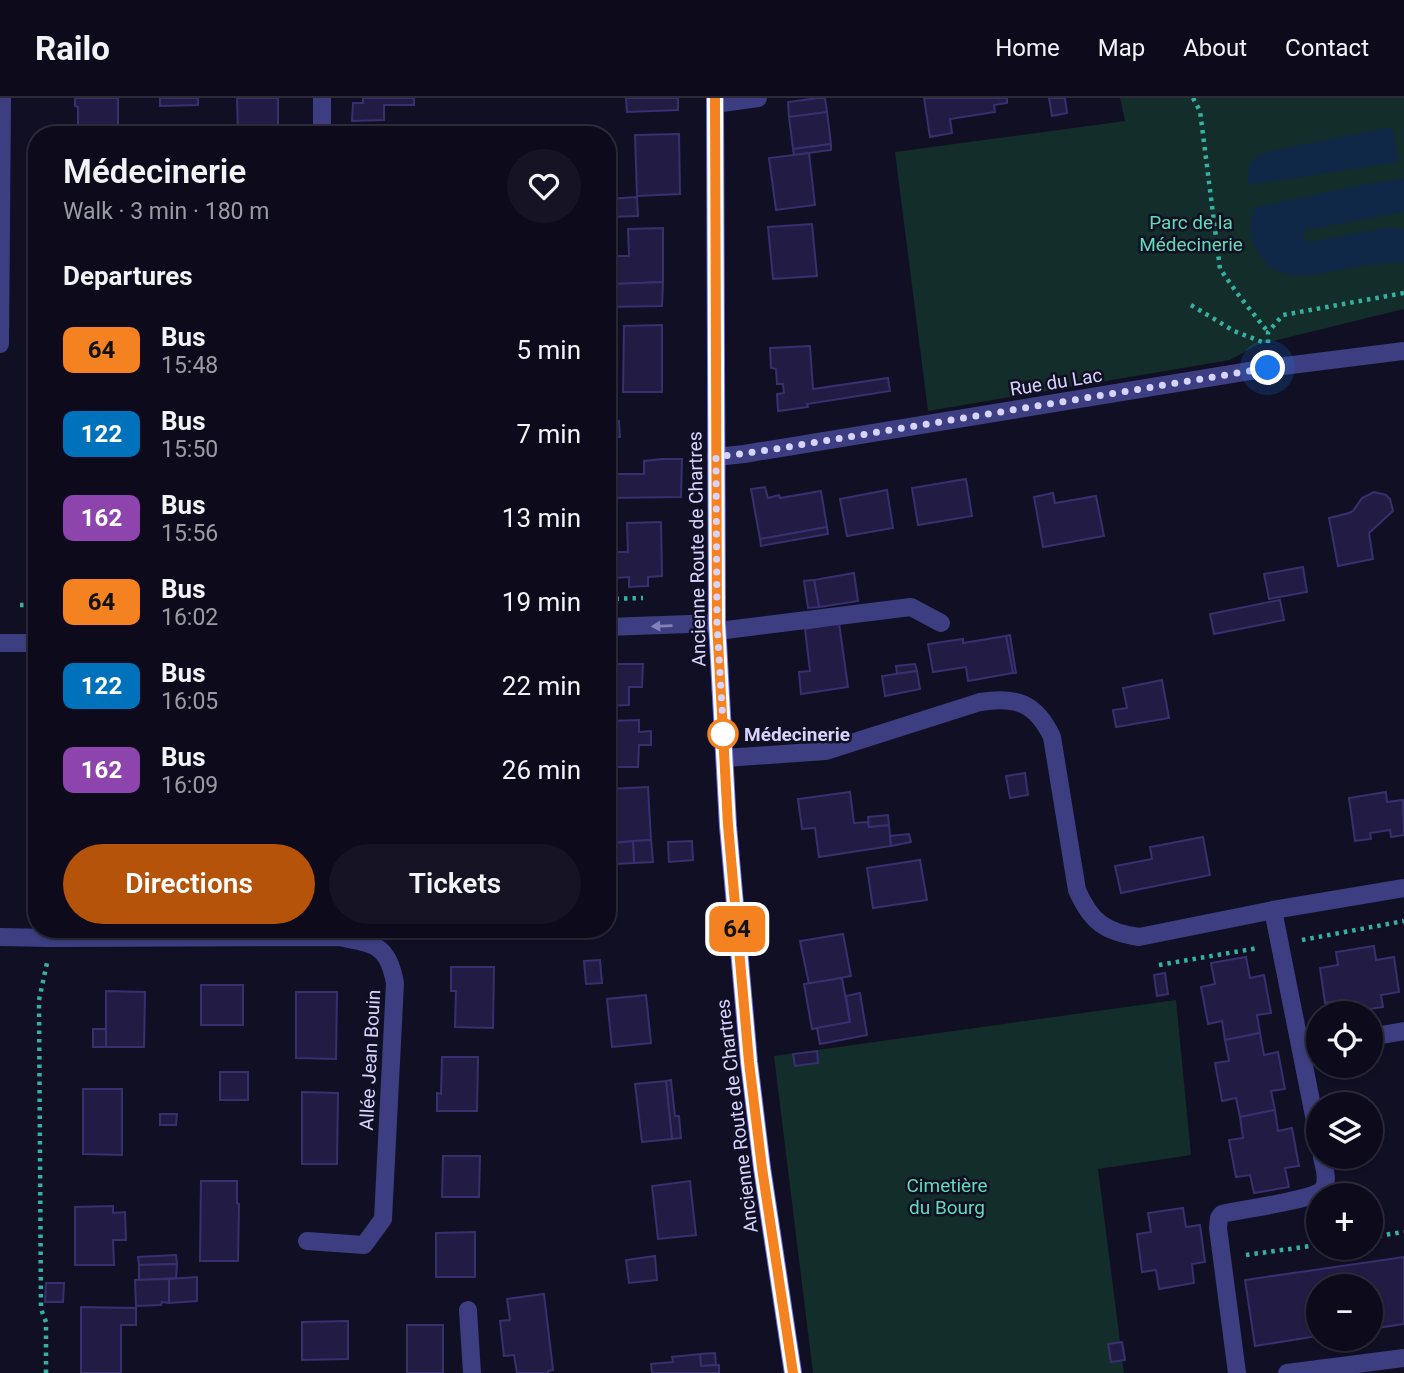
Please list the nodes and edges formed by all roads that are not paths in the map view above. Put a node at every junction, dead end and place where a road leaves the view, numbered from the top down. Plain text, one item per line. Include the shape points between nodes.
1 (2, 98) edge
2 (322, 98) edge
3 (758, 98) edge
4 (715, 101) edge
5 (322, 126) edge
6 (0, 344) edge
7 (1404, 351) edge
8 (716, 457) junction
9 (941, 623) dead end
10 (616, 627) edge
11 (718, 627) junction
12 (0, 643) edge
13 (28, 643) edge
14 (724, 758) junction
15 (1404, 888) edge
16 (1273, 910) junction
17 (0, 937) edge
18 (28, 938) edge
19 (344, 938) edge
20 (1404, 1031) edge
21 (1383, 1035) edge
22 (1306, 1036) edge
23 (1324, 1169) edge
24 (307, 1241) dead end
25 (468, 1310) dead end
26 (1404, 1358) edge
27 (472, 1373) edge
28 (793, 1373) edge
29 (1237, 1373) edge
30 (1287, 1373) edge

1 - 6 street
2 - 5 street
3 - 4 street
4 - 8 main road, Ancienne Route de Chartres
7 - 8 street, Rue du Lac via 1268,368
8 - 11 main road, Ancienne Route de Chartres
9 - 11 street via 911,607
11 -> 10 street
11 - 14 main road, Ancienne Route de Chartres
12 - 13 street
14 - 16 street via 826,751 980,702 1000,698 1018,702 1035,711 1052,737 1077,890 1105,928 1139,937
14 - 28 main road, Ancienne Route de Chartres via 749,1062
15 - 16 street
16 - 22 street
17 - 18 street, Allée Jean Bouin
19 - 24 street, Allée Jean Bouin via 369,943 386,954 396,983 383,1219 364,1245
20 - 21 street
23 - 29 street via 1327,1181 1321,1191 1219,1218
25 - 27 street
26 - 30 street

